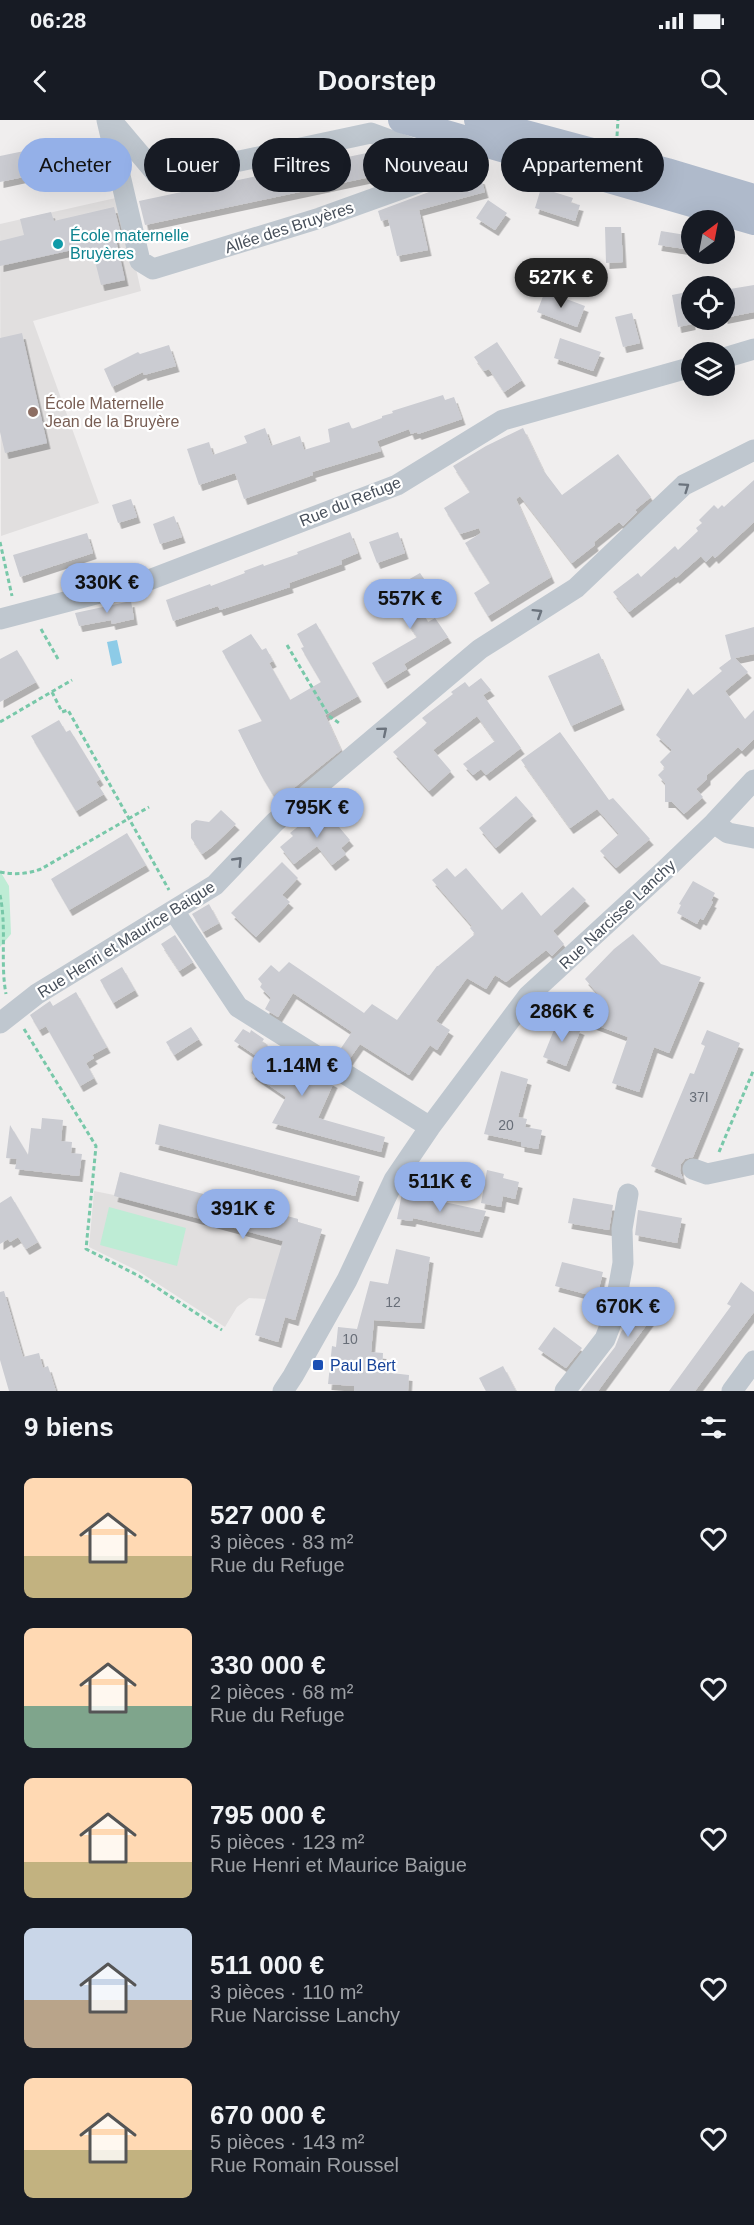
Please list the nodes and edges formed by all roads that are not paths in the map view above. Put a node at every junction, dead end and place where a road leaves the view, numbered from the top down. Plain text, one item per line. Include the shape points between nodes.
1 (109, 120) edge
2 (402, 120) edge
3 (477, 120) edge
4 (754, 197) edge
5 (754, 222) edge
6 (754, 349) edge
7 (735, 355) edge
8 (681, 370) edge
9 (754, 450) edge
10 (7, 611) edge
11 (754, 780) edge
12 (714, 823) junction
13 (754, 837) edge
14 (174, 905) junction
15 (9, 1021) edge
16 (430, 1127) junction
17 (754, 1164) edge
18 (701, 1171) road end
19 (628, 1194) dead end
20 (754, 1361) edge
21 (283, 1391) edge
22 (565, 1391) edge
23 (732, 1391) edge

1 - 1 street, Allée des Bruyères via 160,178 371,133 409,147 429,169 423,181 153,269 140,261
2 - 5 main road
3 - 4 main road
6 - 7 street
8 - 10 street, Rue du Refuge via 502,420 397,485 149,580
14 -> 9 street, Rue Henri et Maurice Baigue via 215,885 275,822 480,649 576,588 684,485
11 - 12 street, Rue Narcisse Lanchy
12 - 13 street via 728,833
12 - 16 street, Rue Narcisse Lanchy via 528,996
14 - 15 street, Rue Henri et Maurice Baigue via 37,994
14 - 16 street via 238,1007
16 - 21 street, Rue Narcisse Lanchy via 394,1180 347,1280
17 - 18 street
19 - 22 street via 622,1229 623,1263 613,1318 605,1339
20 - 23 street

